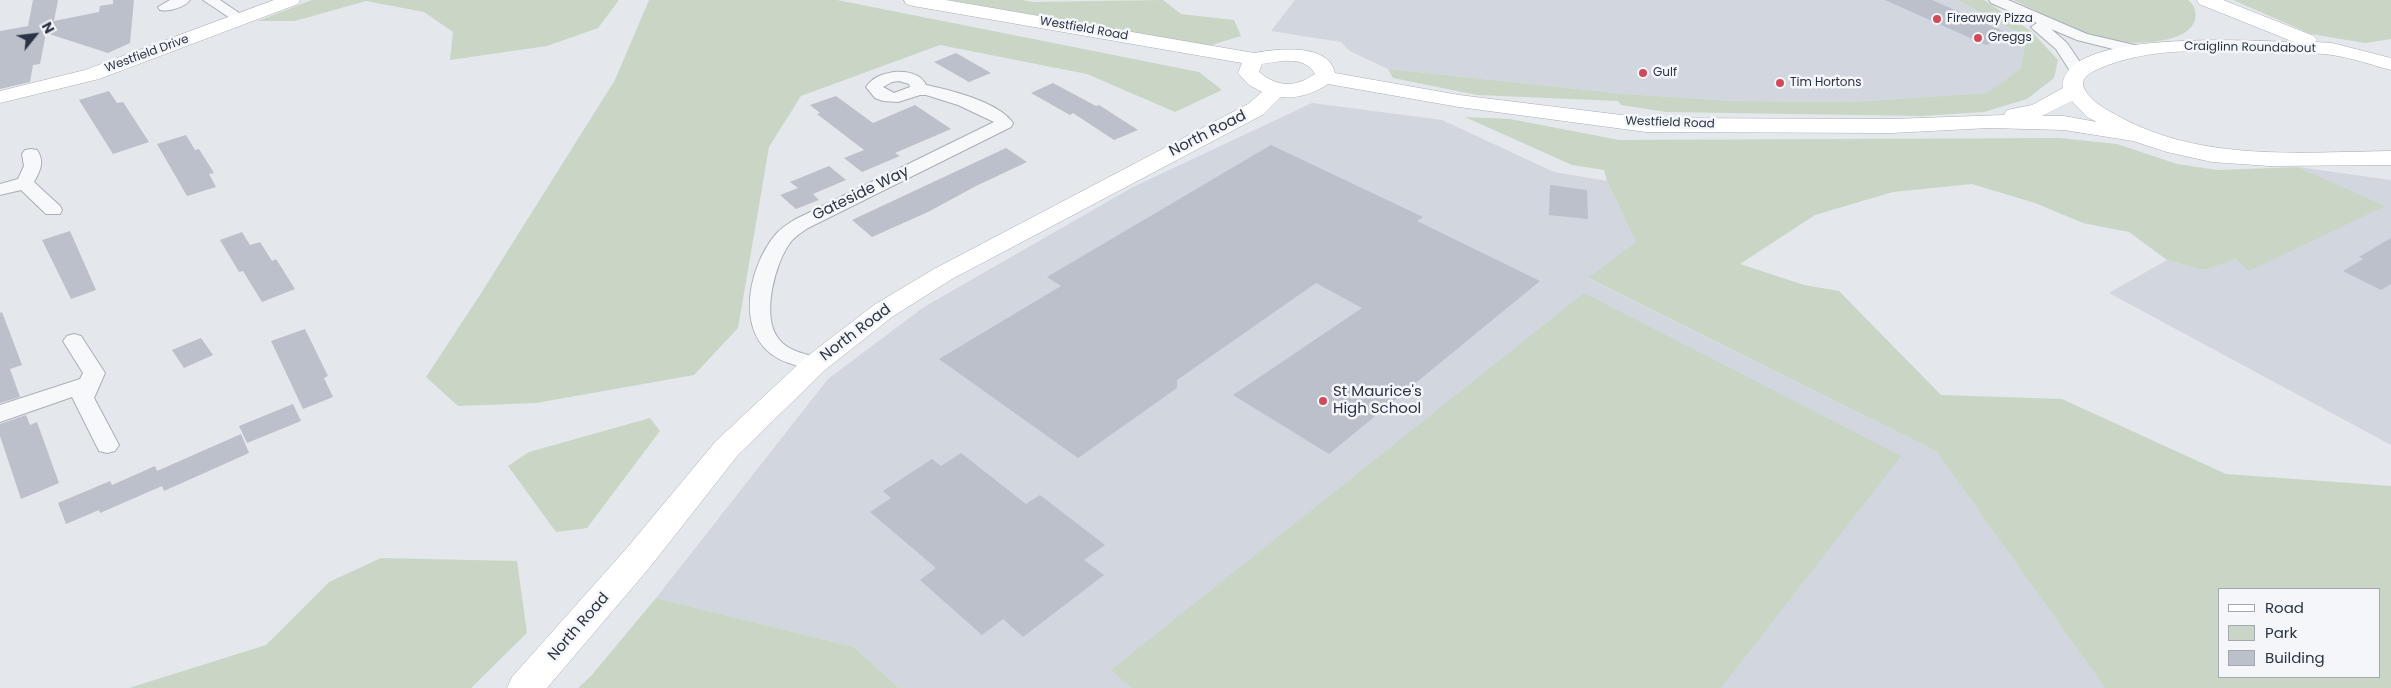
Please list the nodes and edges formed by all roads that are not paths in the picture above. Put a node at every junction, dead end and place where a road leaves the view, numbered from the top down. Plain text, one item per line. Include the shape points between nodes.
1 (183, 0) edge
2 (210, 0) edge
3 (291, 0) edge
4 (913, 0) edge
5 (1996, 0) edge
6 (2202, 0) edge
7 (2206, 0) edge
8 (165, 7) dead end
9 (2012, 8) junction
10 (241, 19) junction
11 (2198, 45) junction
12 (2124, 50) junction
13 (2337, 50) junction
14 (2391, 52) edge
15 (1254, 59) junction
16 (2391, 64) edge
17 (1324, 77) junction
18 (2076, 81) junction
19 (919, 90) dead end
20 (1274, 90) junction
21 (0, 97) edge
22 (1989, 121) junction
23 (2136, 134) junction
24 (30, 154) dead end
25 (2391, 158) edge
26 (2345, 160) junction
27 (2391, 171) edge
28 (25, 183) junction
29 (0, 190) edge
30 (53, 210) dead end
31 (74, 340) dead end
32 (816, 364) junction
33 (89, 384) junction
34 (0, 414) edge
35 (107, 445) dead end
36 (525, 688) edge

1 - 8 street
2 - 10 street
3 - 10 main road, Westfield Drive
4 - 15 main road, Westfield Road
5 - 9 street
6 - 11 main road via 2212,24
7 - 13 main road
9 - 12 street via 2082,37
9 - 18 street via 2062,46
10 - 21 main road, Westfield Drive via 92,74
11 - 12 main road, Craiglinn Roundabout
11 - 13 main road, Craiglinn Roundabout
12 - 18 main road, Craiglinn Roundabout via 2106,58
13 - 14 main road
13 - 16 main road, Craiglinn Roundabout
15 - 17 main road via 1278,54 1304,56 1318,62 1325,70
15 - 20 main road via 1248,73 1260,85
17 - 20 main road via 1315,86 1291,91
17 - 22 main road, Westfield Road via 1460,101 1646,125 1892,126
18 - 22 main road, Westfield Road via 2039,110
18 - 23 main road via 2095,112
19 - 32 street, Gateside Way via 959,99 991,112 1004,123 801,224 784,237 774,254 759,305 764,334 779,351
20 - 32 main road, North Road via 1256,109 943,274 883,311
22 - 23 main road, Westfield Road via 2064,123
23 - 26 main road via 2175,148 2212,155
24 - 28 street via 33,166
25 - 26 main road
26 - 27 main road
28 - 29 street
28 - 30 street
31 - 33 street via 94,373
32 - 36 main road, North Road via 727,448 638,558
33 - 34 street
33 - 35 street via 83,398

